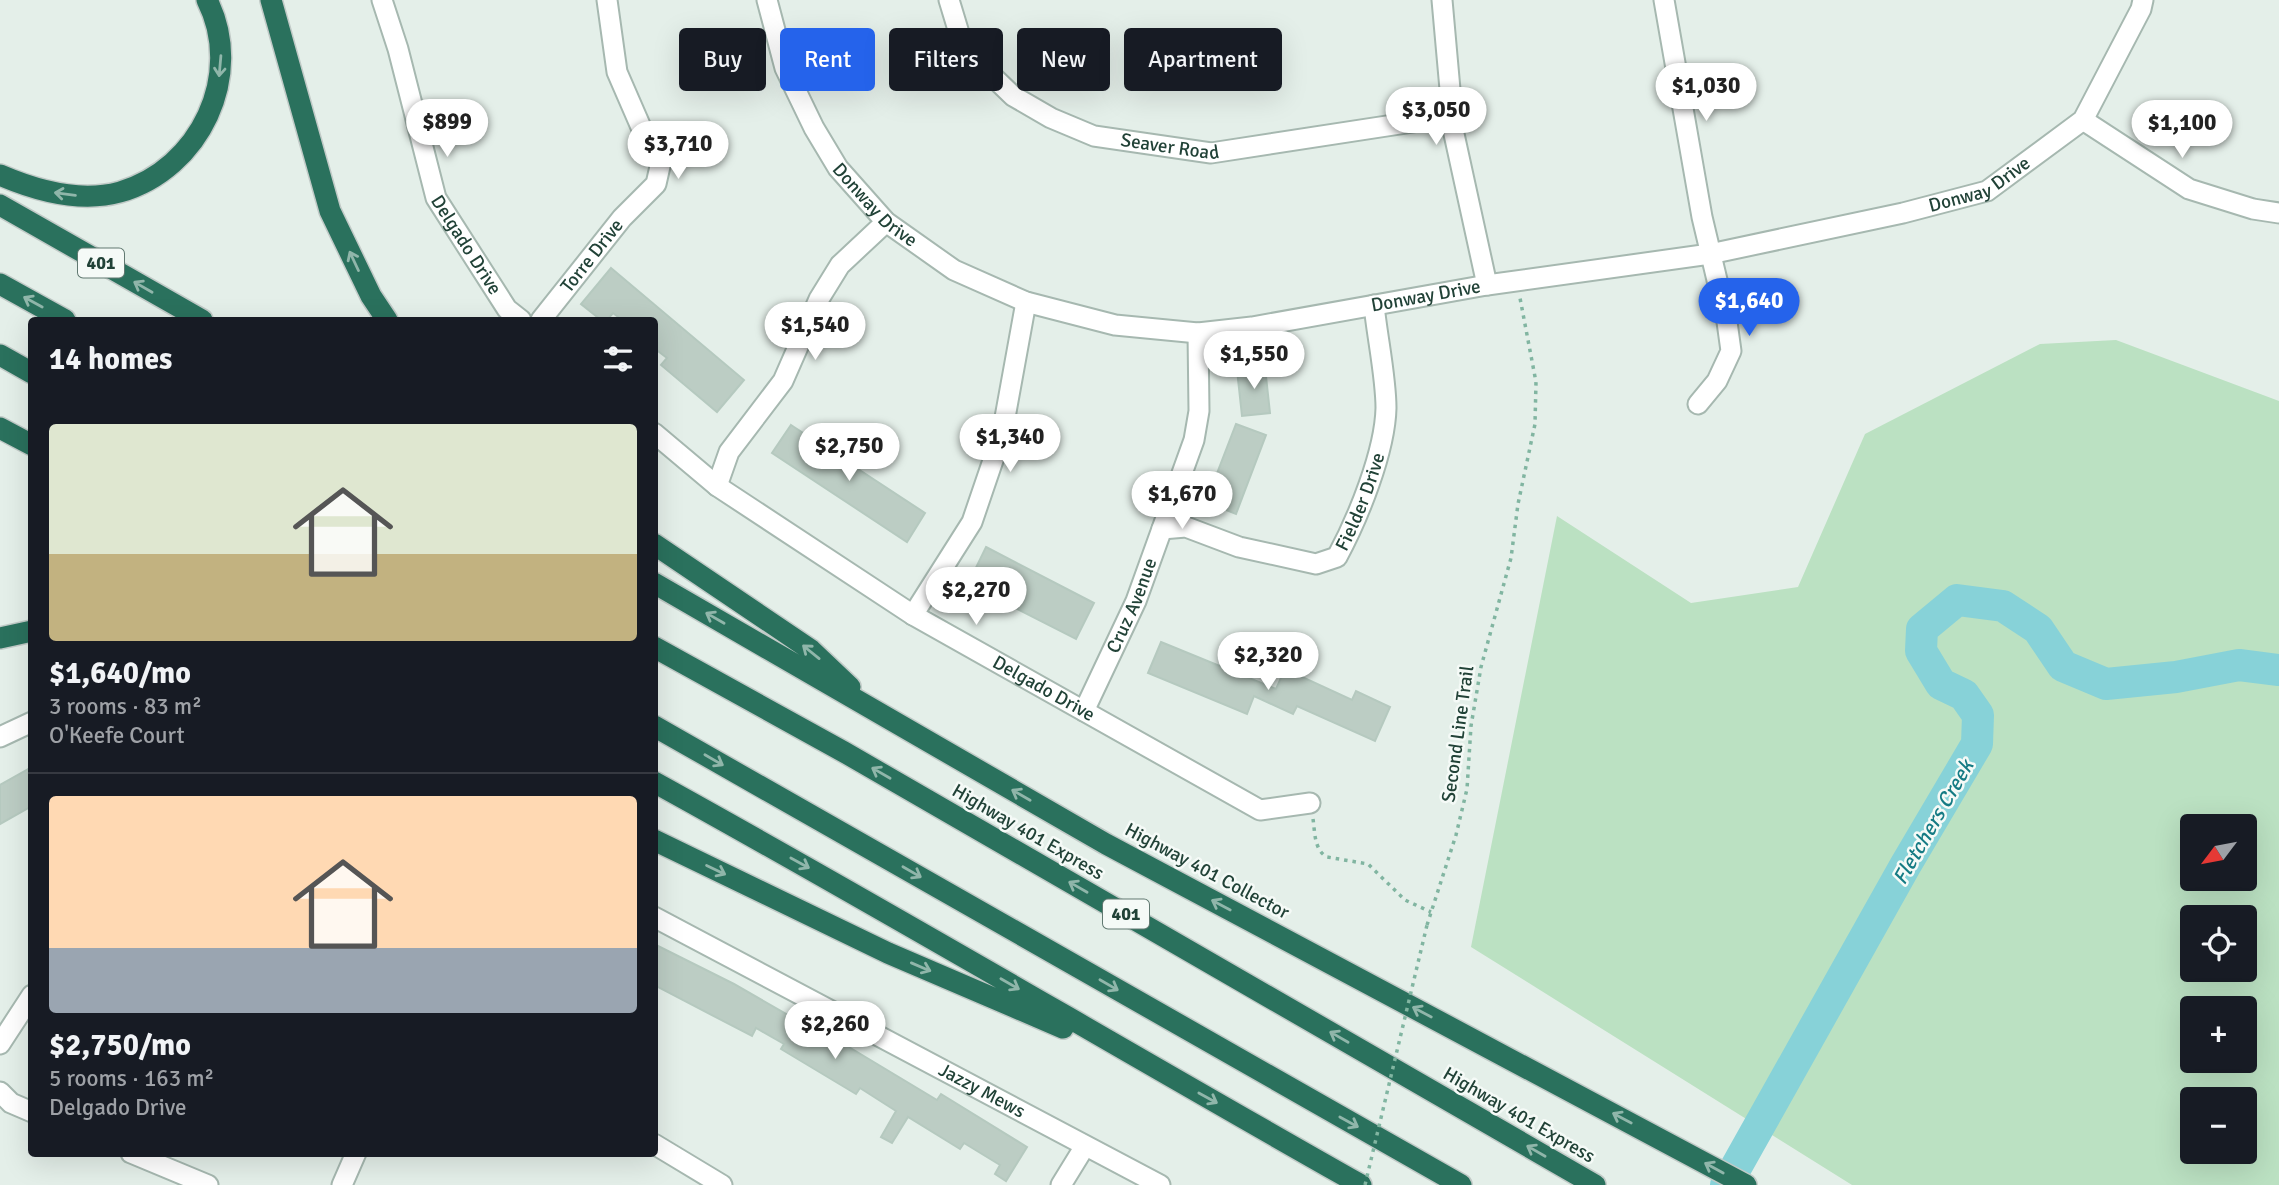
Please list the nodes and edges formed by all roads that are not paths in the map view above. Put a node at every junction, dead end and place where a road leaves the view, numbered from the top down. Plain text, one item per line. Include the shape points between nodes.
1 (207, 0) edge
2 (271, 0) edge
3 (382, 0) edge
4 (607, 0) edge
5 (766, 0) edge
6 (949, 0) edge
7 (1442, 0) edge
8 (1664, 0) edge
9 (2143, 0) edge
10 (1452, 116) junction
11 (2082, 120) junction
12 (0, 175) edge
13 (0, 205) edge
14 (2279, 213) edge
15 (886, 222) junction
16 (1710, 254) junction
17 (0, 284) edge
18 (1488, 285) junction
19 (1026, 302) junction
20 (1374, 305) junction
21 (60, 317) edge
22 (197, 317) edge
23 (385, 317) edge
24 (517, 317) edge
25 (543, 317) edge
26 (1198, 333) junction
27 (0, 355) edge
28 (28, 371) edge
29 (1698, 404) dead end
30 (0, 428) edge
31 (658, 436) edge
32 (28, 443) edge
33 (717, 486) junction
34 (1162, 529) junction
35 (658, 547) edge
36 (658, 585) edge
37 (913, 615) junction
38 (28, 632) edge
39 (0, 638) edge
40 (658, 649) edge
41 (1084, 711) junction
42 (880, 714) junction
43 (28, 724) edge
44 (658, 728) edge
45 (0, 737) edge
46 (658, 784) edge
47 (1310, 803) road end
48 (658, 842) edge
49 (658, 919) edge
50 (28, 1001) edge
51 (0, 1044) edge
52 (1148, 1065) junction
53 (0, 1092) edge
54 (28, 1110) edge
55 (658, 1146) edge
56 (1085, 1146) junction
57 (141, 1157) edge
58 (354, 1157) edge
59 (208, 1185) edge
60 (342, 1185) edge
61 (722, 1185) edge
62 (1061, 1185) edge
63 (1160, 1185) edge
64 (1363, 1185) edge
65 (1461, 1185) edge
66 (1595, 1185) edge
67 (1746, 1185) edge

1 -> 12 highway via 222,58 217,96 200,134 175,162 146,182 85,196 22,185
23 -> 2 highway via 330,211
3 - 24 street, Delgado Drive via 436,198 507,309
4 - 25 street, Torre Drive via 617,72 661,162 656,184 622,218
5 - 15 street, Donway Drive via 785,68 814,128 838,168
6 - 10 street, Seaver Road via 959,33 986,70 1013,96 1094,136 1211,153
7 - 10 street
8 - 16 street
9 - 11 street, Donway Drive
10 - 18 street
11 - 14 street via 2189,189
11 - 16 street, Donway Drive via 1987,191
22 -> 13 highway, 401
15 - 19 street, Donway Drive via 954,270
15 - 33 street via 840,265 819,299 783,381 729,452
16 - 18 street, Donway Drive
16 - 29 street via 1731,351 1717,381
21 -> 17 highway
18 - 20 street, Donway Drive
19 - 26 street, Donway Drive via 1115,325
19 - 37 street via 1002,434 972,522
20 - 26 street, Donway Drive
20 - 34 street, Fielder Drive via 1386,408 1380,446 1354,525 1337,556 1316,564 1239,547 1186,527
26 - 34 street, Cruz Avenue via 1199,411 1194,440
27 - 28 highway
30 - 32 highway
31 - 33 street, Delgado Drive
33 - 37 street, Delgado Drive
34 - 41 street, Cruz Avenue via 1136,601
42 -> 35 highway via 811,650
42 -> 36 highway, Highway 401 Collector
37 - 41 street, Delgado Drive
38 - 39 highway
66 -> 40 highway, Highway 401 Express / 401
41 - 47 street, Delgado Drive via 1259,810
67 -> 42 highway, Highway 401 Collector via 1106,844
43 - 45 street
44 -> 65 highway
46 -> 52 highway
48 -> 52 highway via 888,953
49 - 56 street, Jazzy Mews
50 - 51 street
52 -> 64 highway
53 - 54 street
55 - 61 street
56 - 62 street
56 - 63 street, Jazzy Mews
57 - 59 street
58 - 60 street

